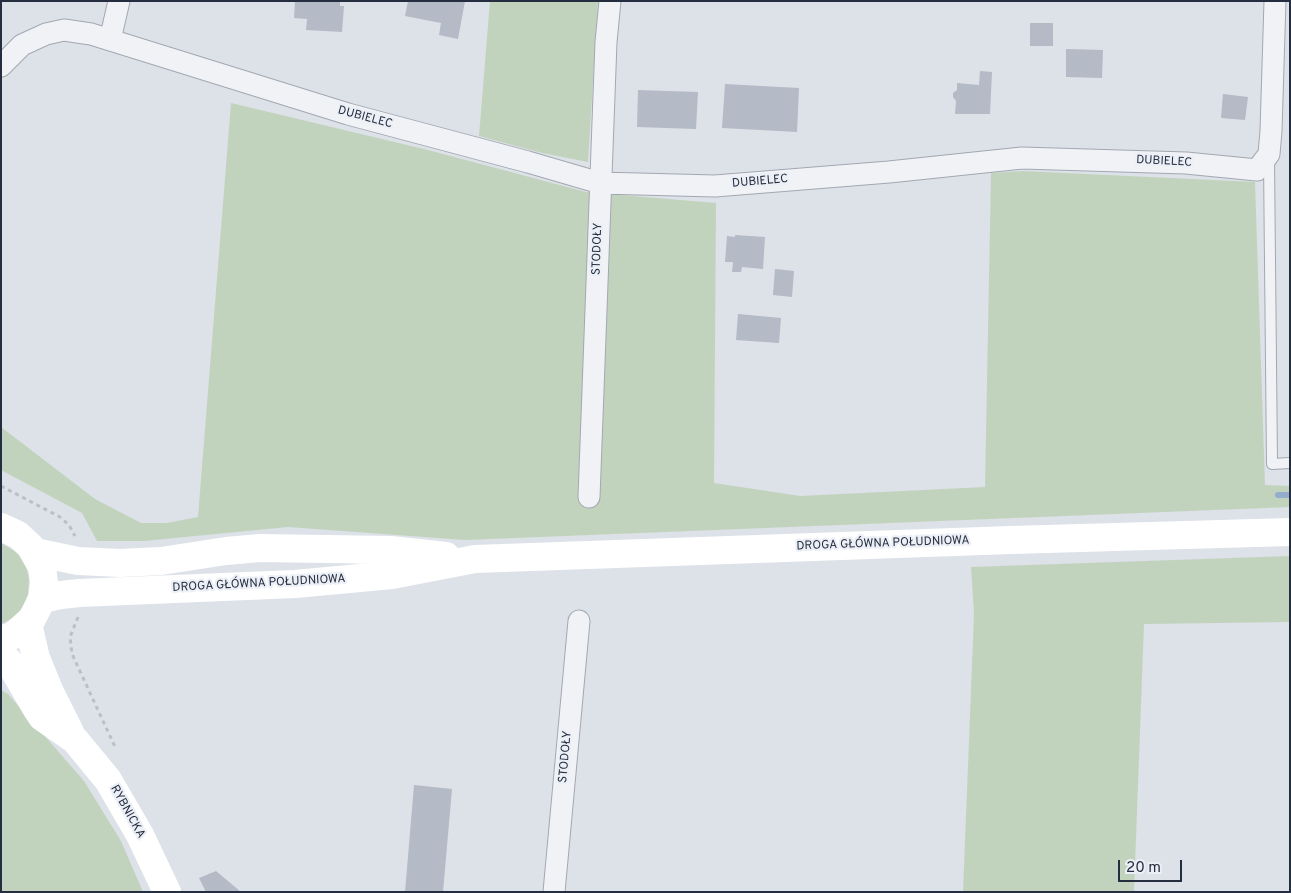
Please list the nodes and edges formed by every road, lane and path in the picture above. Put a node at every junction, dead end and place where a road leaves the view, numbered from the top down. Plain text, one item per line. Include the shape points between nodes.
1 (119, 1) edge
2 (610, 1) edge
3 (1274, 1) edge
4 (110, 40) junction
5 (1, 66) edge
6 (1269, 154) junction
7 (600, 183) junction
8 (1290, 463) edge
9 (1, 486) edge
10 (589, 497) dead end
11 (1, 527) edge
12 (1290, 532) edge
13 (35, 552) junction
14 (475, 560) junction
15 (78, 561) junction
16 (79, 593) junction
17 (42, 599) junction
18 (578, 622) dead end
19 (28, 624) junction
20 (1, 640) edge
21 (1, 654) edge
22 (74, 740) junction
23 (120, 757) dead end
24 (167, 892) edge
25 (554, 892) edge

1 - 4 street
2 - 7 street, STODOŁY
3 - 6 street
4 - 5 street, DUBIELEC via 64,30 46,34 22,45
4 - 7 street, DUBIELEC via 348,114
6 - 7 street, DUBIELEC via 1256,170 1186,162 1022,158 715,186
6 - 8 lane via 1272,464
7 - 10 street, STODOŁY
9 - 15 path via 69,525 76,537
11 - 13 main road via 25,540
12 - 14 main road, DROGA GŁÓWNA POŁUDNIOWA
13 - 15 main road, DROGA GŁÓWNA POŁUDNIOWA
13 - 17 main road via 44,575
14 - 15 main road, DROGA GŁÓWNA POŁUDNIOWA via 392,550 297,548 226,551 142,562
14 - 16 main road, DROGA GŁÓWNA POŁUDNIOWA via 392,575 295,584
16 - 17 main road, DROGA GŁÓWNA POŁUDNIOWA
16 - 23 path via 79,613 70,637 72,654
17 - 19 main road
18 - 25 street, STODOŁY
19 - 20 main road
19 - 22 main road, RYBNICKA via 49,690
21 - 22 main road, RYBNICKA via 42,717
22 - 24 main road, RYBNICKA via 114,789

